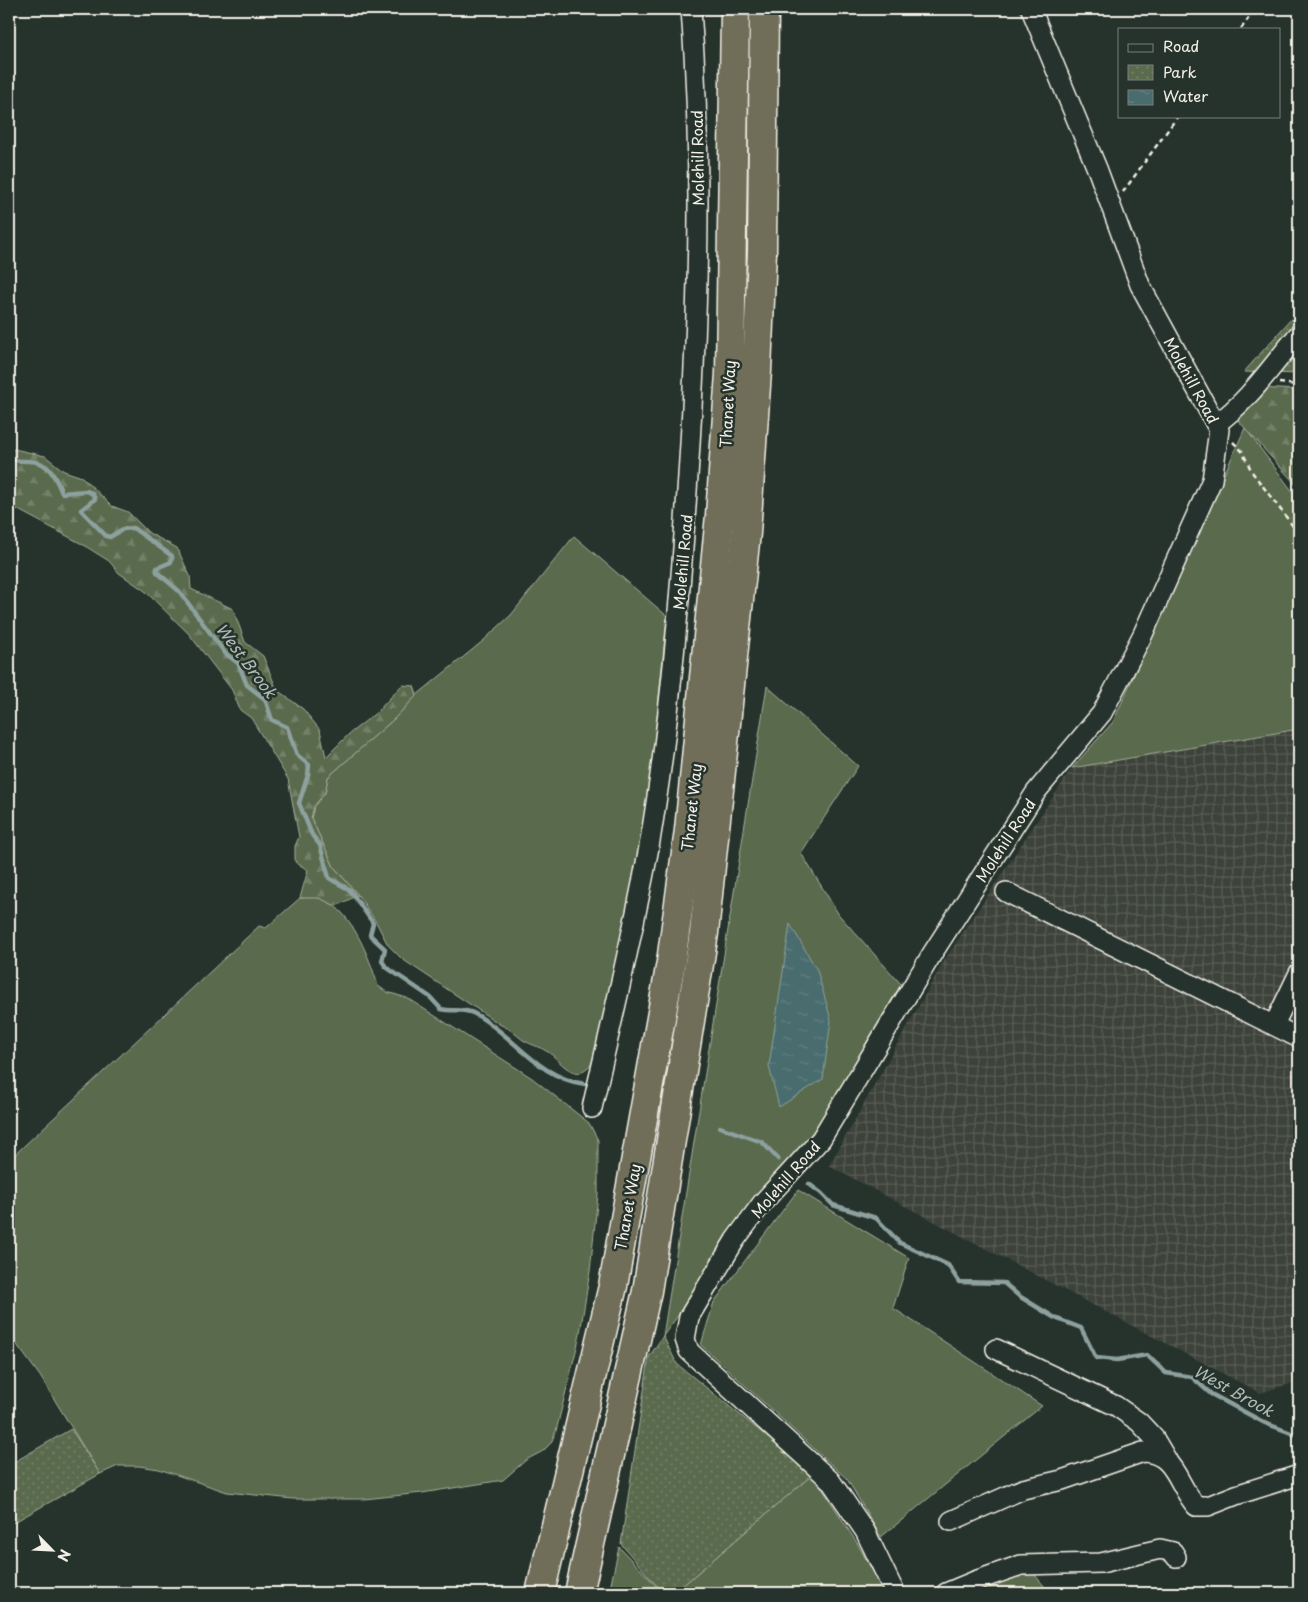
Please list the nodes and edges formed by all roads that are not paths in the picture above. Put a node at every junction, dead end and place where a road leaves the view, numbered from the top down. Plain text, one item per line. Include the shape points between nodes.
1 (691, 9) edge
2 (735, 9) edge
3 (764, 9) edge
4 (1031, 9) edge
5 (1299, 334) edge
6 (1218, 427) junction
7 (1006, 892) dead end
8 (1299, 973) edge
9 (1274, 1025) junction
10 (1299, 1038) edge
11 (592, 1108) dead end
12 (996, 1349) dead end
13 (1168, 1461) junction
14 (1299, 1475) edge
15 (951, 1521) dead end
16 (1176, 1557) dead end
17 (540, 1593) edge
18 (578, 1593) edge
19 (894, 1593) edge
20 (946, 1593) edge

1 - 11 street, Molehill Road via 698,181 697,344 670,704 623,978
2 - 17 highway, Thanet Way via 730,374 719,525 689,830 671,962 613,1286
3 - 18 highway, Thanet Way via 762,252 757,370 746,533 704,933 647,1291
4 - 6 street, Molehill Road via 1140,285
5 - 6 street via 1248,397
6 - 19 street, Molehill Road via 1212,480 1143,634 1102,713 1036,792 932,954 821,1139 757,1210 689,1317 686,1340 689,1351 830,1480 865,1531
7 - 9 street
8 - 9 street
9 - 10 street
12 - 13 street via 1116,1406 1139,1422
13 - 14 street via 1196,1506 1208,1506
13 - 15 street via 1156,1452 1142,1452 1062,1480 1023,1489
16 - 20 street via 1173,1552 1160,1549 1100,1563 1021,1565

